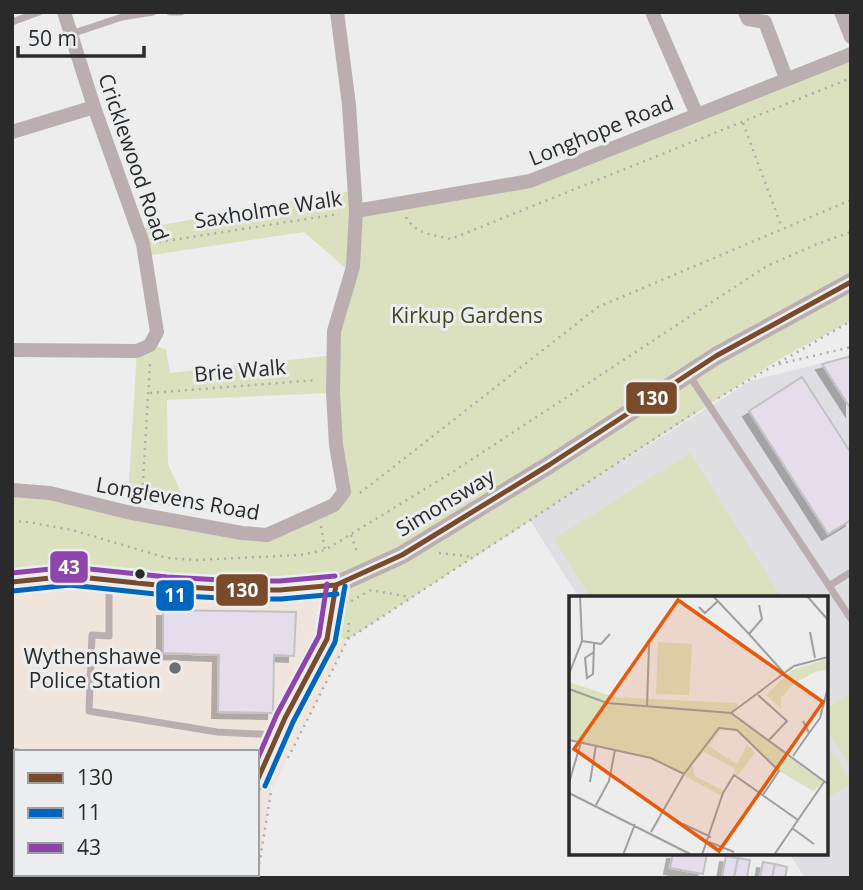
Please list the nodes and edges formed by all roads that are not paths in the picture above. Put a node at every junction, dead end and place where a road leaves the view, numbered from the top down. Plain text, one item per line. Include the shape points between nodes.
1 (39, 12) edge
2 (64, 12) edge
3 (153, 12) edge
4 (170, 12) edge
5 (181, 12) edge
6 (337, 12) edge
7 (652, 12) edge
8 (745, 12) edge
9 (841, 12) edge
10 (12, 22) edge
11 (71, 34) junction
12 (851, 37) edge
13 (851, 54) edge
14 (786, 78) junction
15 (94, 107) junction
16 (697, 115) junction
17 (12, 132) edge
18 (356, 211) junction
19 (851, 282) edge
20 (12, 350) edge
21 (689, 374) junction
22 (12, 490) edge
23 (851, 572) edge
24 (109, 580) junction
25 (12, 582) edge
26 (336, 585) junction
27 (829, 586) junction
28 (851, 619) edge
29 (278, 735) junction
30 (264, 787) edge

1 - 10 lane
2 - 11 street, Cricklewood Road
3 - 11 lane
4 - 5 lane
6 - 18 street
7 - 16 street
8 - 14 street via 748,19 765,22
9 - 12 street
11 - 15 street, Cricklewood Road
13 - 14 street, Longhope Road
14 - 16 street, Longhope Road
15 - 17 street
15 - 20 street, Cricklewood Road via 144,244 157,332 150,345 137,351
16 - 18 street, Longhope Road via 530,181
18 - 22 street, Longlevens Road via 353,267 334,331 333,393 344,492 334,505 267,535
19 - 21 street, Simonsway
21 - 26 street, Simonsway via 402,555
21 - 27 lane
23 - 27 lane
24 - 25 street, Simonsway via 70,576
24 - 26 street, Simonsway via 239,590
24 - 29 lane via 109,636 92,635 89,711 217,732
26 - 29 street via 327,639
27 - 28 lane
29 - 30 street

